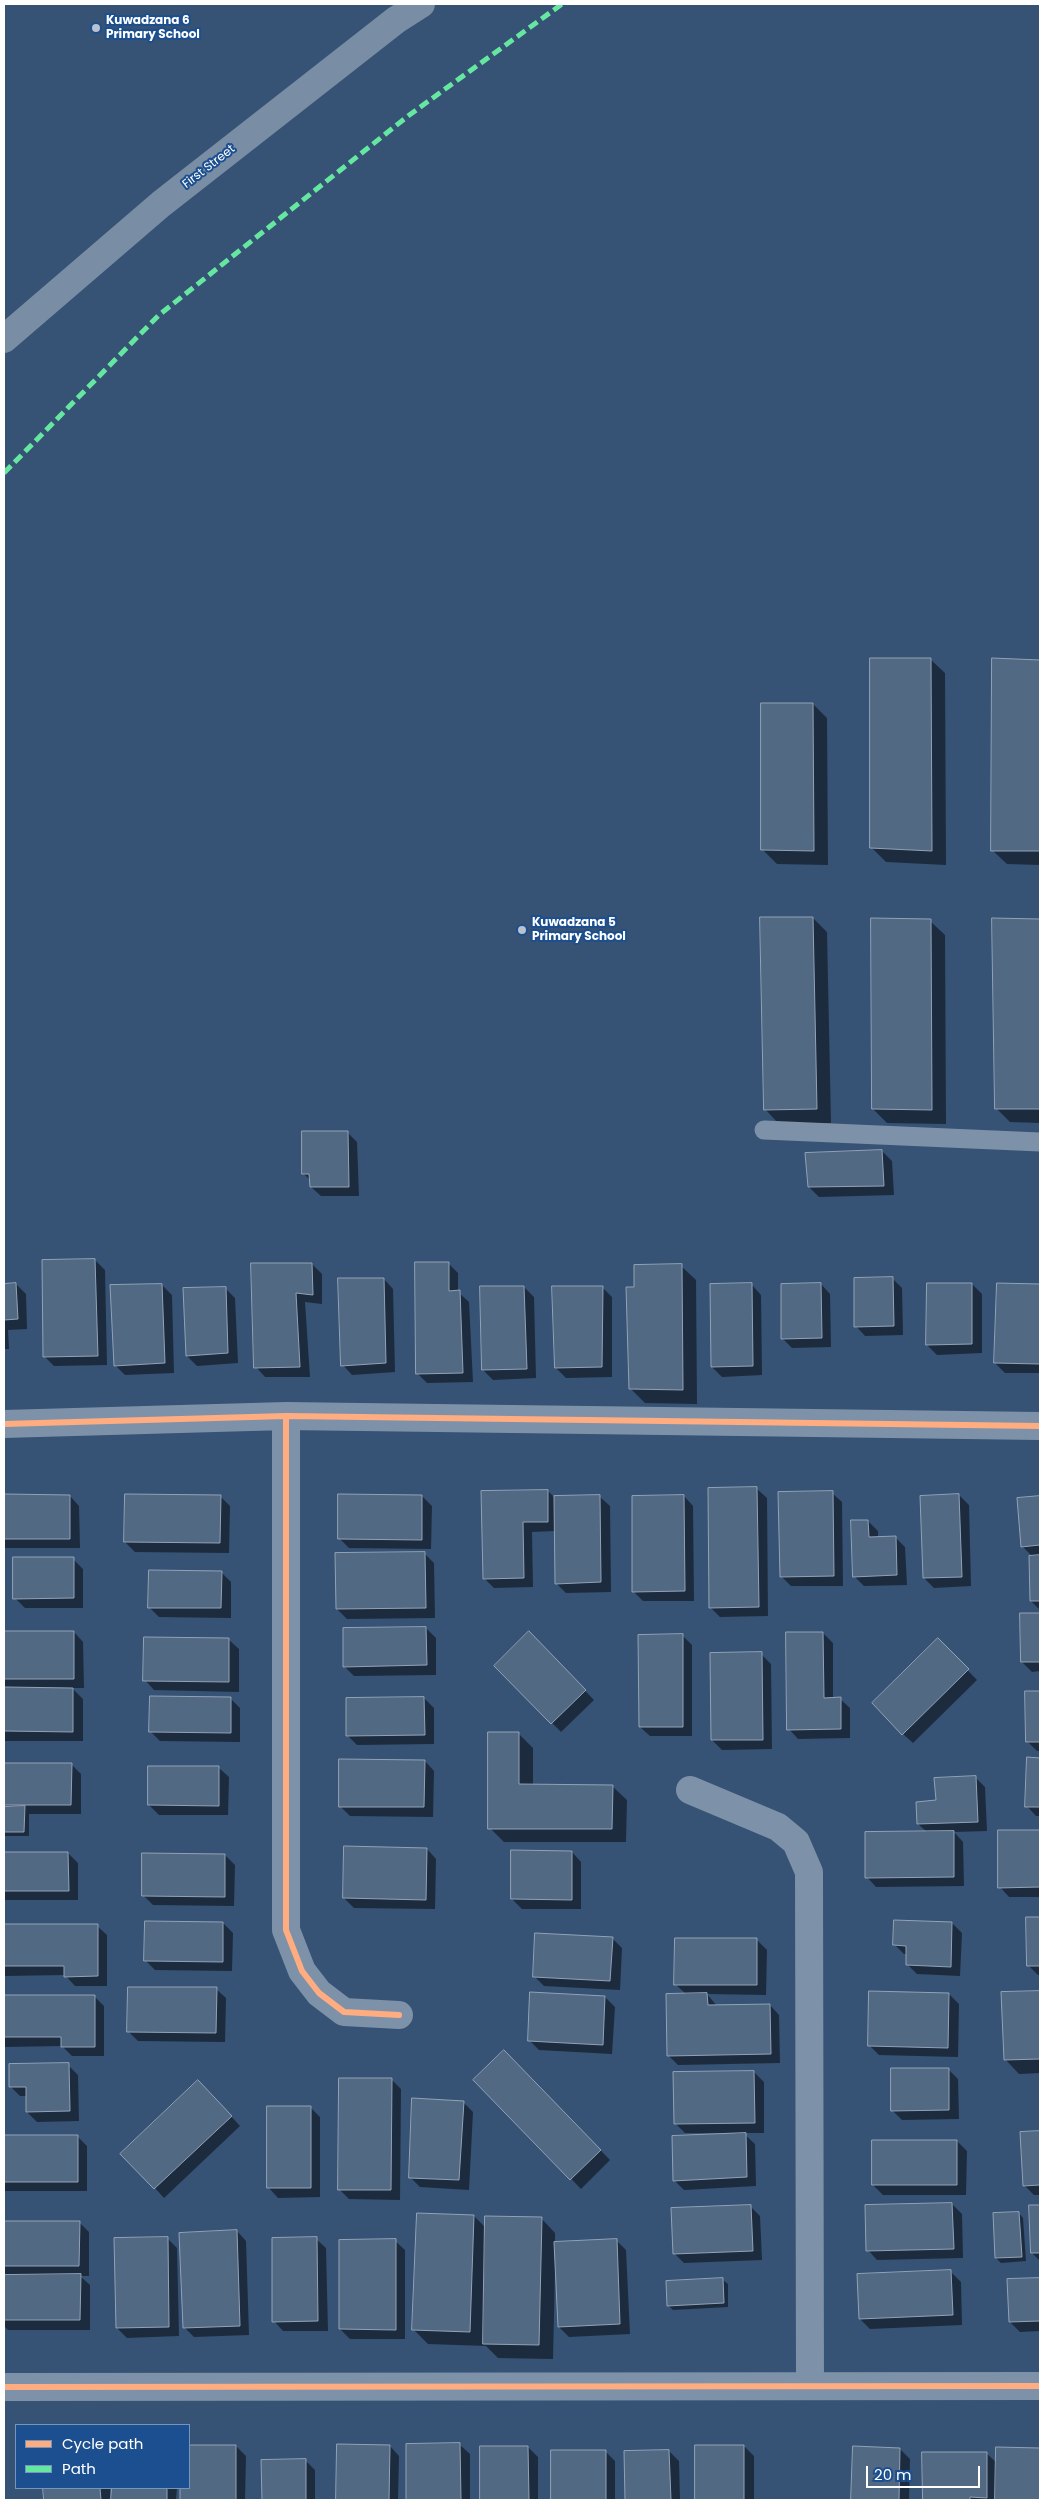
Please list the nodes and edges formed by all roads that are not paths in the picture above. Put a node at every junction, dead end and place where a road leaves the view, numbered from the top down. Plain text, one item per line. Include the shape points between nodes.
1 (421, 4) edge
2 (4, 339) edge
3 (764, 1130) dead end
4 (1040, 1142) edge
5 (286, 1416) junction
6 (4, 1424) edge
7 (1040, 1426) edge
8 (690, 1790) dead end
9 (399, 2015) dead end
10 (810, 2386) junction
11 (1040, 2386) edge
12 (4, 2388) edge

1 - 2 street, First Street via 396,20 161,204
3 - 4 lane
5 - 6 street
5 - 7 street
5 - 9 street via 286,1930 302,1972 319,1993 344,2012
8 - 10 street via 778,1827 796,1842 810,1872
10 - 11 street
10 - 12 street

